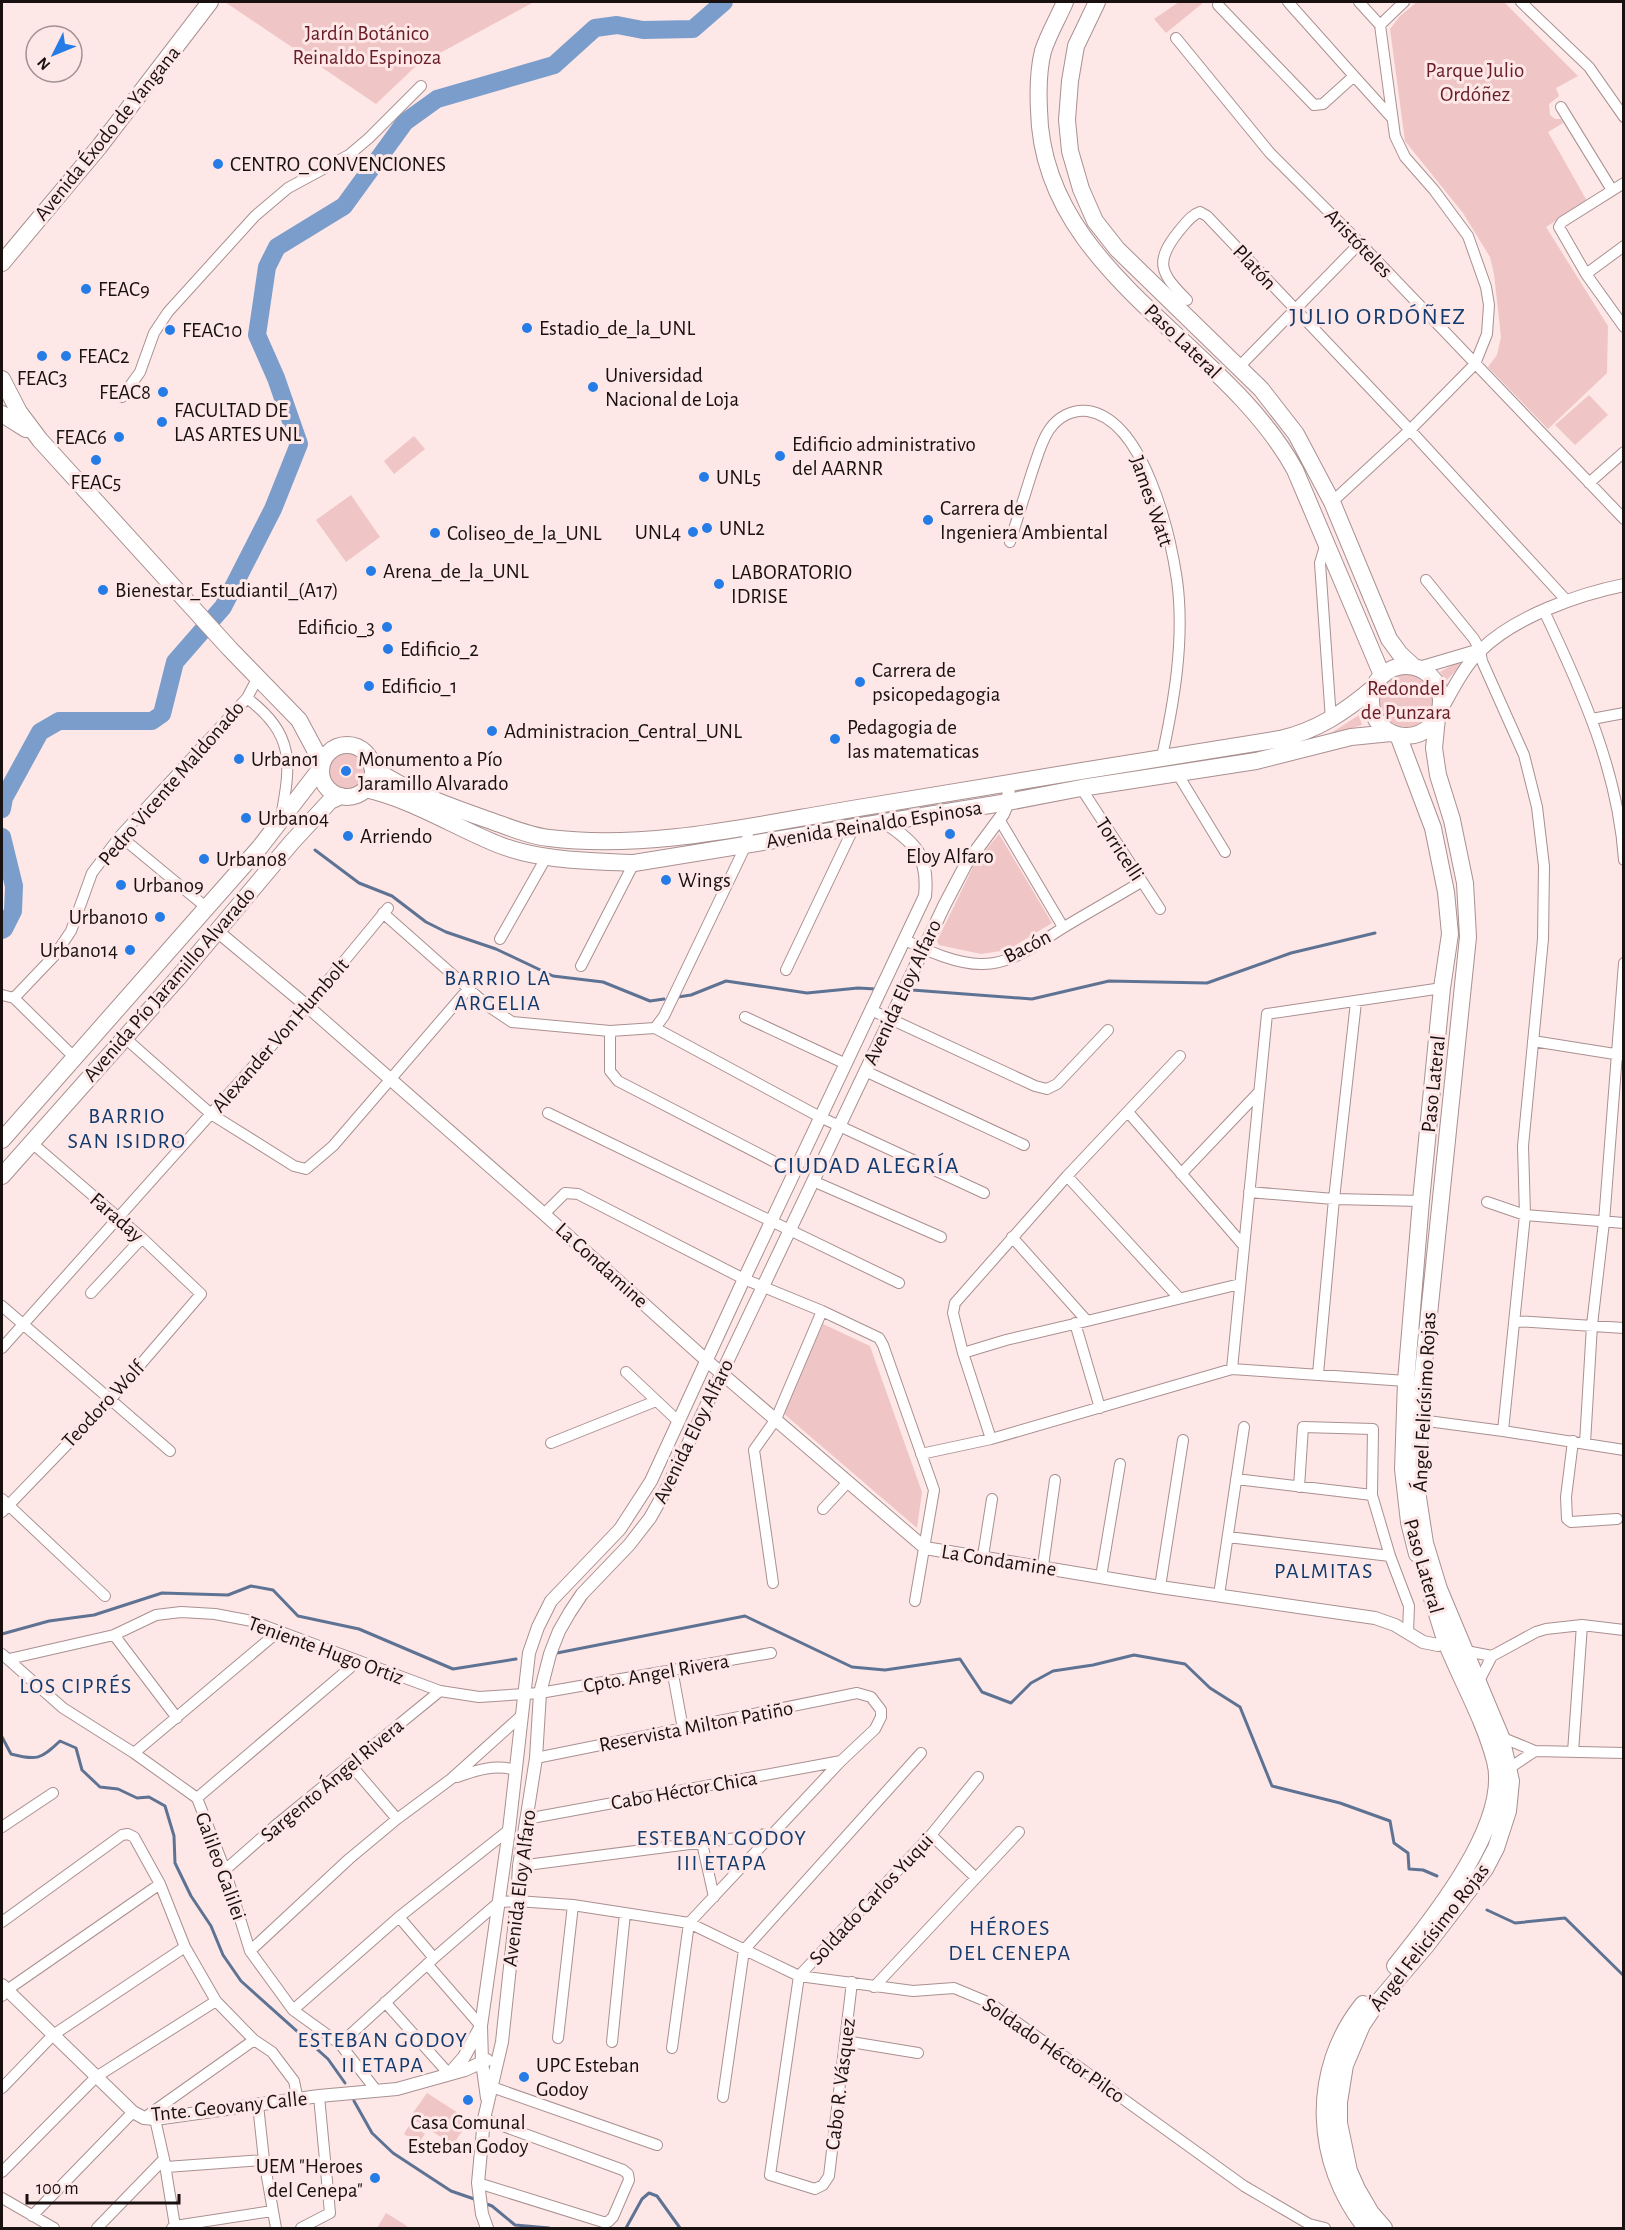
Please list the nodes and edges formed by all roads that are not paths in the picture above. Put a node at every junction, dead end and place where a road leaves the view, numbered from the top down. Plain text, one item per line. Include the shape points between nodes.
1 (210, 2) edge
2 (1065, 2) edge
3 (1096, 2) edge
4 (1288, 2) edge
5 (1359, 2) edge
6 (1404, 2) edge
7 (1525, 3) edge
8 (1218, 5) dead end
9 (1380, 25) junction
10 (1176, 38) dead end
11 (1354, 76) junction
12 (421, 86) dead end
13 (1561, 107) dead end
14 (1623, 117) edge
15 (1392, 118) junction
16 (1623, 183) edge
17 (1612, 190) junction
18 (1360, 243) junction
19 (1623, 246) edge
20 (3, 261) edge
21 (1586, 274) junction
22 (2, 279) edge
23 (1187, 300) dead end
24 (1295, 310) junction
25 (1619, 313) edge
26 (1623, 327) edge
27 (1475, 364) junction
28 (1238, 368) junction
29 (2, 379) edge
30 (122, 397) dead end
31 (2, 414) edge
32 (1410, 430) junction
33 (40, 440) junction
34 (1623, 452) edge
35 (1589, 483) junction
36 (1332, 502) junction
37 (1623, 519) edge
38 (1010, 542) dead end
39 (1326, 542) junction
40 (1426, 580) dead end
41 (1623, 585) edge
42 (1567, 601) junction
43 (1544, 611) junction
44 (1480, 650) junction
45 (1416, 667) junction
46 (258, 678) junction
47 (1378, 682) junction
48 (247, 698) junction
49 (1623, 712) edge
50 (1439, 715) junction
51 (1592, 719) junction
52 (1331, 720) junction
53 (306, 732) junction
54 (1395, 734) junction
55 (345, 745) junction
56 (1282, 747) junction
57 (1162, 758) junction
58 (322, 766) junction
59 (372, 767) junction
60 (1177, 773) junction
61 (1158, 776) junction
62 (1010, 783) junction
63 (1081, 788) junction
64 (365, 789) junction
65 (1619, 793) edge
66 (340, 796) junction
67 (1008, 802) junction
68 (999, 819) junction
69 (884, 822) junction
70 (279, 824) junction
71 (748, 827) junction
72 (854, 827) junction
73 (120, 836) junction
74 (746, 845) junction
75 (1225, 852) dead end
76 (252, 856) junction
77 (547, 856) junction
78 (1623, 860) edge
79 (634, 863) junction
80 (268, 870) junction
81 (1141, 882) junction
82 (207, 908) junction
83 (1160, 909) dead end
84 (1063, 927) junction
85 (217, 931) junction
86 (500, 939) dead end
87 (905, 940) junction
88 (922, 949) junction
89 (1623, 963) edge
90 (158, 964) junction
91 (581, 966) dead end
92 (786, 970) dead end
93 (177, 979) junction
94 (471, 985) junction
95 (1442, 988) junction
96 (2, 995) edge
97 (14, 998) junction
98 (1356, 1002) junction
99 (307, 1006) junction
100 (871, 1010) junction
101 (745, 1017) dead end
102 (890, 1020) junction
103 (655, 1028) junction
104 (1108, 1030) dead end
105 (610, 1031) junction
106 (125, 1038) junction
107 (1533, 1041) junction
108 (1620, 1055) edge
109 (1180, 1056) dead end
110 (74, 1057) junction
111 (846, 1064) junction
112 (865, 1071) junction
113 (58, 1075) junction
114 (390, 1079) junction
115 (76, 1091) junction
116 (1259, 1092) junction
117 (1128, 1112) junction
118 (548, 1113) dead end
119 (211, 1114) junction
120 (820, 1117) junction
121 (840, 1126) junction
122 (2, 1140) edge
123 (32, 1143) junction
124 (1024, 1145) dead end
125 (794, 1172) junction
126 (1181, 1174) junction
127 (2, 1176) edge
128 (1067, 1176) junction
129 (813, 1181) junction
130 (1249, 1192) junction
131 (984, 1193) dead end
132 (1334, 1199) junction
133 (1420, 1201) junction
134 (1487, 1202) dead end
135 (544, 1214) junction
136 (1525, 1215) junction
137 (119, 1217) junction
138 (1604, 1222) junction
139 (1623, 1222) edge
140 (771, 1223) junction
141 (789, 1231) junction
142 (942, 1237) dead end
143 (1012, 1237) junction
144 (142, 1238) junction
145 (1244, 1245) junction
146 (744, 1279) junction
147 (899, 1283) dead end
148 (1240, 1284) junction
149 (763, 1287) junction
150 (91, 1293) dead end
151 (201, 1294) joint
152 (1179, 1299) junction
153 (2, 1306) edge
154 (822, 1311) junction
155 (1087, 1321) junction
156 (1515, 1321) junction
157 (1075, 1323) junction
158 (23, 1325) junction
159 (1592, 1325) junction
160 (1623, 1328) edge
161 (2, 1348) edge
162 (963, 1353) junction
163 (706, 1360) junction
164 (1232, 1369) junction
165 (626, 1372) dead end
166 (723, 1373) junction
167 (1318, 1374) junction
168 (1406, 1381) junction
169 (110, 1400) junction
170 (656, 1401) junction
171 (1101, 1408) junction
172 (776, 1419) junction
173 (1420, 1420) junction
174 (678, 1421) junction
175 (1244, 1427) dead end
176 (1503, 1431) junction
177 (991, 1439) junction
178 (1184, 1440) dead end
179 (1573, 1442) junction
180 (551, 1443) dead end
181 (1585, 1443) junction
182 (1623, 1450) edge
183 (170, 1451) dead end
184 (921, 1454) junction
185 (1120, 1464) dead end
186 (1236, 1479) junction
187 (1055, 1480) dead end
188 (848, 1482) junction
189 (1299, 1487) junction
190 (1372, 1496) junction
191 (992, 1499) dead end
192 (4, 1505) edge
193 (823, 1509) dead end
194 (1617, 1519) dead end
195 (1228, 1537) junction
196 (610, 1540) junction
197 (925, 1548) junction
198 (622, 1553) junction
199 (983, 1556) junction
200 (1390, 1557) junction
201 (1043, 1566) junction
202 (1101, 1577) junction
203 (773, 1583) dead end
204 (1160, 1587) junction
205 (1219, 1595) junction
206 (105, 1596) dead end
207 (915, 1601) dead end
208 (1582, 1625) junction
209 (1623, 1630) edge
210 (279, 1631) junction
211 (1408, 1632) junction
212 (114, 1635) junction
213 (1458, 1644) junction
214 (771, 1653) dead end
215 (5, 1656) edge
216 (1492, 1656) junction
217 (358, 1661) junction
218 (672, 1669) junction
219 (1479, 1681) junction
220 (440, 1691) junction
221 (540, 1693) junction
222 (524, 1695) junction
223 (521, 1716) junction
224 (177, 1718) junction
225 (683, 1729) junction
226 (1501, 1737) junction
227 (1535, 1751) junction
228 (1573, 1752) junction
229 (134, 1753) junction
230 (921, 1753) dead end
231 (1623, 1753) edge
232 (536, 1758) junction
233 (841, 1761) junction
234 (350, 1764) junction
235 (1508, 1769) junction
236 (516, 1770) junction
237 (978, 1777) dead end
238 (451, 1779) junction
239 (53, 1793) dead end
240 (197, 1798) junction
241 (397, 1819) junction
242 (526, 1819) junction
243 (2, 1827) edge
244 (509, 1830) junction
245 (1019, 1832) dead end
246 (775, 1833) junction
247 (931, 1835) junction
248 (702, 1843) junction
249 (519, 1866) junction
250 (225, 1870) junction
251 (976, 1878) junction
252 (160, 1884) junction
253 (714, 1897) junction
254 (517, 1901) junction
255 (499, 1902) junction
256 (573, 1905) junction
257 (625, 1913) junction
258 (399, 1917) junction
259 (2, 1922) edge
260 (689, 1923) junction
261 (185, 1947) junction
262 (250, 1950) junction
263 (744, 1950) junction
264 (431, 1961) junction
265 (799, 1976) junction
266 (852, 1982) junction
267 (874, 1987) junction
268 (3, 1990) edge
269 (216, 2001) junction
270 (386, 2002) junction
271 (293, 2010) junction
272 (481, 2026) junction
273 (53, 2035) junction
274 (558, 2038) dead end
275 (254, 2040) junction
276 (845, 2041) junction
277 (502, 2042) junction
278 (612, 2042) dead end
279 (340, 2044) junction
280 (672, 2048) dead end
281 (918, 2053) dead end
282 (482, 2062) junction
283 (449, 2074) junction
284 (96, 2077) junction
285 (489, 2086) junction
286 (2, 2088) edge
287 (376, 2090) junction
288 (319, 2096) junction
289 (723, 2097) dead end
290 (298, 2100) junction
291 (258, 2105) junction
292 (144, 2116) junction
293 (484, 2119) junction
294 (657, 2145) dead end
295 (264, 2160) junction
296 (165, 2163) junction
297 (2, 2172) edge
298 (823, 2185) joint
299 (478, 2187) junction
300 (2, 2198) edge
301 (272, 2211) junction
302 (32, 2216) junction
303 (174, 2227) edge
304 (54, 2229) edge
305 (97, 2229) edge
306 (276, 2229) edge
307 (301, 2229) edge
308 (487, 2229) edge
309 (1324, 2229) edge
310 (1366, 2229) edge
311 (1384, 2229) edge

1 - 20 main road, Avenida Éxodo de Yangana via 99,147
2 - 39 main road, Paso Lateral via 1043,51 1038,83 1039,130 1047,168 1060,201 1089,246 1272,434 1295,470
3 - 28 main road, Paso Lateral via 1076,46 1070,81 1070,151 1081,189 1095,221 1117,249
4 - 11 street
5 - 9 street
6 - 9 street
7 - 14 street via 1589,67
8 - 11 street via 1311,103 1320,105
9 - 15 street
10 - 18 street, Aristóteles via 1270,153
11 - 15 street
12 - 30 street via 349,155 288,188 255,216 168,312 154,333 140,372
13 - 17 street
15 - 27 street via 1405,157 1468,236 1486,287 1488,328
16 - 17 street
17 - 21 street via 1559,226
18 - 24 street
18 - 27 street, Aristóteles
19 - 21 street
20 - 22 main road
21 - 25 street
23 - 24 street, Platón via 1168,278 1163,254 1187,221 1200,212
24 - 28 street
24 - 32 street, Platón
25 - 26 street
27 - 32 street
27 - 35 street, Aristóteles
28 - 36 main road, Paso Lateral via 1262,389 1296,434
29 - 33 main road via 19,412
31 - 33 main road
32 - 36 street
32 - 42 street, Platón
33 - 46 main road
34 - 35 street
35 - 37 street, Aristóteles
36 - 45 main road, Paso Lateral via 1389,639
38 - 57 street, James Watt via 1040,450 1049,430 1063,416 1073,411 1095,412 1128,437 1148,476 1177,581 1178,659
39 - 47 main road, Paso Lateral
39 - 52 street via 1320,563
40 - 44 street
41 - 42 street
42 - 43 street
43 - 44 street
43 - 51 street
44 - 45 street
44 - 50 street
44 - 107 street via 1524,755 1537,807 1544,866 1543,939
45 - 47 main road via 1391,669
45 - 50 main road via 1427,672 1437,684 1442,701
46 - 48 street, Pedro Vicente Maldonado
46 - 53 main road
47 - 52 main road, Avenida Reinaldo Espinosa
47 - 54 main road via 1372,709 1382,727
48 - 70 street via 272,722 287,750 287,785
48 - 73 street, Pedro Vicente Maldonado
49 - 51 street
50 - 54 main road via 1432,726 1416,735
50 - 173 main road, Ángel Felicísimo Rojas via 1434,748 1437,776 1452,820 1465,883 1468,937
51 - 65 street
52 - 56 main road, Avenida Reinaldo Espinosa
53 - 55 main road
53 - 58 main road
54 - 56 main road, Avenida Reinaldo Espinosa
54 - 95 main road, Paso Lateral via 1433,828 1446,892 1450,934
55 - 58 main road via 329,752
55 - 59 main road via 362,750
56 - 57 main road, Avenida Reinaldo Espinosa
56 - 60 main road, Avenida Reinaldo Espinosa via 1256,761
57 - 61 street, James Watt
57 - 62 main road, Avenida Reinaldo Espinosa
58 - 66 main road via 326,785
58 - 70 main road, Avenida Pío Jaramillo Alvarado
59 - 64 main road
59 - 71 main road, Avenida Reinaldo Espinosa via 459,809 547,838 634,841
60 - 61 main road, Avenida Reinaldo Espinosa
60 - 75 street
61 - 63 main road, Avenida Reinaldo Espinosa
62 - 67 street, Avenida Eloy Alfaro
62 - 71 main road, Avenida Reinaldo Espinosa
63 - 67 main road, Avenida Reinaldo Espinosa
63 - 81 street, Torricelli
64 - 66 main road via 356,795
64 - 77 main road, Avenida Reinaldo Espinosa via 497,844
65 - 78 street
66 - 80 main road, Avenida Pío Jaramillo Alvarado via 330,801
67 - 68 street, Avenida Eloy Alfaro
67 - 69 main road, Avenida Reinaldo Espinosa
68 - 84 street
68 - 88 street, Avenida Eloy Alfaro via 966,864
69 - 72 main road, Avenida Reinaldo Espinosa
69 - 87 street, Avenida Eloy Alfaro via 904,836 924,861 927,875 926,896
70 - 76 main road, Avenida Pío Jaramillo Alvarado
71 - 74 street
72 - 74 main road, Avenida Reinaldo Espinosa
72 - 92 street
73 - 82 street
73 - 97 street, Pedro Vicente Maldonado via 92,873 71,931 54,956
74 - 79 main road, Avenida Reinaldo Espinosa
74 - 103 street
76 - 80 main road
76 - 82 main road, Avenida Pío Jaramillo Alvarado
77 - 79 main road, Avenida Reinaldo Espinosa
77 - 86 street
79 - 91 street
80 - 85 main road, Avenida Pío Jaramillo Alvarado
81 - 83 street, Torricelli
81 - 84 street, Bacón
82 - 90 main road, Avenida Pío Jaramillo Alvarado
84 - 88 street, Bacón via 1011,958 985,964 972,964
85 - 93 main road, Avenida Pío Jaramillo Alvarado
85 - 99 street, La Condamine
87 - 88 street, Bacón
87 - 100 street, Avenida Eloy Alfaro
88 - 102 street, Avenida Eloy Alfaro
89 - 108 street
90 - 93 main road
90 - 110 main road, Avenida Pío Jaramillo Alvarado
93 - 106 main road, Avenida Pío Jaramillo Alvarado
94 - 99 street, Alexander Von Humbolt via 385,910
94 - 105 street via 488,1006 512,1022
94 - 114 street
95 - 98 street
95 - 133 main road, Paso Lateral
96 - 97 street
97 - 110 street
98 - 116 street via 1267,1014
98 - 132 street
99 - 114 street, La Condamine
99 - 119 street, Alexander Von Humbolt
100 - 102 street
100 - 111 street, Avenida Eloy Alfaro
101 - 111 street
102 - 104 street via 1047,1089 1058,1084
102 - 112 street, Avenida Eloy Alfaro
103 - 105 street
103 - 120 street
105 - 125 street via 610,1071 618,1081
106 - 115 main road, Avenida Pío Jaramillo Alvarado
106 - 119 street
107 - 108 street
107 - 136 street via 1523,1146
108 - 138 street
109 - 117 street
110 - 113 main road, Avenida Pío Jaramillo Alvarado
111 - 120 street, Avenida Eloy Alfaro
112 - 121 street, Avenida Eloy Alfaro
112 - 124 street
113 - 115 main road
113 - 122 main road, Avenida Pío Jaramillo Alvarado
114 - 119 street via 333,1146 311,1167 301,1169
114 - 135 street, La Condamine
115 - 123 main road, Avenida Pío Jaramillo Alvarado
116 - 126 street
116 - 130 street
117 - 126 street
117 - 128 street
118 - 140 street
119 - 137 street, Alexander Von Humbolt
120 - 121 street
120 - 125 street, Avenida Eloy Alfaro
121 - 129 street, Avenida Eloy Alfaro
121 - 131 street
123 - 127 main road, Avenida Pío Jaramillo Alvarado
123 - 137 street, Faraday
125 - 140 street, Avenida Eloy Alfaro
126 - 145 street
128 - 143 street
128 - 152 street
129 - 141 street, Avenida Eloy Alfaro
129 - 142 street
130 - 132 street
130 - 145 street
132 - 133 street
132 - 167 street
133 - 168 main road, Paso Lateral
134 - 136 street
135 - 146 street, La Condamine via 565,1193 578,1194
135 - 163 street, La Condamine
136 - 138 street
136 - 156 street
137 - 144 street, Faraday
137 - 158 street, Alexander Von Humbolt
138 - 139 street
138 - 159 street
140 - 141 street
140 - 146 street, Avenida Eloy Alfaro
141 - 147 street
141 - 149 street, Avenida Eloy Alfaro
143 - 155 street
143 - 162 street via 953,1308
144 - 150 street
144 - 151 street, Faraday
145 - 148 street
146 - 149 street
146 - 163 street, Avenida Eloy Alfaro
148 - 152 street
148 - 164 street
149 - 154 street
149 - 166 street, Avenida Eloy Alfaro
151 - 169 street, Teodoro Wolf
152 - 155 street
153 - 158 street
154 - 172 street
154 - 184 street via 881,1341
155 - 157 street
156 - 159 street
156 - 176 street
157 - 162 street
157 - 171 street
158 - 161 street, Alexander Von Humbolt
158 - 169 street
159 - 160 street
159 - 181 street
162 - 177 street
163 - 166 street, La Condamine
163 - 174 street, Avenida Eloy Alfaro
164 - 167 street
164 - 171 street
165 - 170 street
166 - 172 street, La Condamine
166 - 198 street, Avenida Eloy Alfaro via 650,1518
167 - 168 street
168 - 213 main road, Paso Lateral via 1403,1468 1409,1522 1419,1563
169 - 183 street
169 - 192 street, Teodoro Wolf
170 - 174 street
170 - 180 street
171 - 177 street
172 - 188 street, La Condamine
172 - 203 street via 754,1450
173 - 176 street
173 - 213 main road, Ángel Felicísimo Rojas via 1417,1491 1425,1544
174 - 196 street, Avenida Eloy Alfaro via 637,1505
175 - 186 street
176 - 179 street
177 - 184 street
178 - 204 street
179 - 181 street
179 - 194 street via 1567,1519
181 - 182 street
184 - 197 street via 934,1490
185 - 202 street
186 - 189 street
186 - 195 street
187 - 201 street
188 - 193 street
188 - 197 street, La Condamine
189 - 190 street
189 - 190 street via 1303,1427 1372,1429
190 - 200 street
191 - 199 street
192 - 206 street
195 - 200 street
195 - 205 street
196 - 198 street
196 - 222 street, Avenida Eloy Alfaro via 551,1601 529,1653
197 - 199 street, La Condamine
197 - 207 street
198 - 221 street, Avenida Eloy Alfaro via 570,1612 550,1654
199 - 201 street, La Condamine
200 - 211 street via 1409,1605
201 - 202 street, La Condamine
202 - 204 street, La Condamine
204 - 205 street, La Condamine
205 - 211 street, La Condamine via 1375,1618
208 - 209 street
208 - 216 street via 1536,1632
208 - 228 street
210 - 212 street, Teniente Hugo Ortiz via 252,1621 181,1612 156,1615
210 - 217 street, Teniente Hugo Ortiz
210 - 224 street
211 - 213 street, La Condamine via 1428,1643
212 - 215 street, Teniente Hugo Ortiz
212 - 224 street
213 - 216 street
213 - 219 main road, Ángel Felicísimo Rojas
213 - 310 main road, Paso Lateral via 1496,1762 1497,1785 1487,1829 1465,1870 1347,2027 1332,2065 1323,2115 1329,2154 1347,2203
214 - 218 street, Cpto. Angel Rivera
215 - 229 street, Galileo Galilei via 63,1708
216 - 219 street
217 - 220 street, Teniente Hugo Ortiz
217 - 240 street
218 - 221 street, Cpto. Angel Rivera
218 - 225 street
219 - 226 main road, Ángel Felicísimo Rojas
220 - 222 street, Teniente Hugo Ortiz via 479,1697
220 - 234 street, Sargento Ángel Rivera
221 - 222 street, Teniente Hugo Ortiz
221 - 232 street, Avenida Eloy Alfaro
222 - 223 street, Avenida Eloy Alfaro
223 - 236 street, Avenida Eloy Alfaro
223 - 238 street
224 - 229 street
225 - 232 street, Reservista Milton Patiño
225 - 233 street, Reservista Milton Patiño via 864,1694 876,1701 881,1717 875,1729
226 - 227 street
226 - 235 main road, Ángel Felicísimo Rojas
227 - 228 street
227 - 235 street
228 - 231 street
229 - 240 street, Galileo Galilei
230 - 263 street
232 - 242 street, Avenida Eloy Alfaro
233 - 242 street, Cabo Héctor Chica
233 - 246 street
234 - 241 street
234 - 250 street, Sargento Ángel Rivera
235 - 311 main road, Ángel Felicísimo Rojas via 1508,1811 1485,1869 1374,2007 1346,2065 1339,2123 1349,2171 1356,2189
236 - 238 street via 491,1767
236 - 244 street, Avenida Eloy Alfaro
237 - 247 street, Soldado Carlos Yuqui
238 - 241 street
239 - 243 street
240 - 250 street, Galileo Galilei
241 - 262 street
242 - 249 street, Avenida Eloy Alfaro
244 - 255 street, Avenida Eloy Alfaro
244 - 258 street
245 - 251 street
246 - 248 street
246 - 253 street
247 - 251 street
247 - 265 street, Soldado Carlos Yuqui
248 - 249 street
248 - 253 street
249 - 254 street, Avenida Eloy Alfaro
250 - 262 street, Galileo Galilei
251 - 267 street
252 - 259 street via 134,1837 122,1834
252 - 261 street
252 - 268 street
253 - 260 street
254 - 255 street, Soldado Héctor Pilco
254 - 256 street, Soldado Héctor Pilco
254 - 277 street, Avenida Eloy Alfaro
255 - 264 street
255 - 272 street, Avenida Eloy Alfaro
256 - 257 street, Soldado Héctor Pilco
256 - 274 street
257 - 260 street, Soldado Héctor Pilco
257 - 278 street
258 - 264 street
258 - 271 street
260 - 263 street, Soldado Héctor Pilco
260 - 280 street
261 - 269 street
261 - 273 street
262 - 271 street, Galileo Galilei
263 - 265 street, Soldado Héctor Pilco
263 - 289 street
264 - 270 street
264 - 272 street
265 - 266 street, Soldado Héctor Pilco
265 - 298 street, Soldado Carlos Yuqui via 770,2175 815,2189
266 - 267 street, Soldado Héctor Pilco
266 - 276 street, Cabo R. Vásquez
267 - 309 street, Soldado Héctor Pilco via 913,1991 954,1988 990,2003 1244,2186
268 - 273 street, Tnte. Geovany Calle
269 - 275 street
269 - 284 street
270 - 279 street
270 - 283 street
271 - 279 street, Galileo Galilei
272 - 282 street, Avenida Eloy Alfaro
272 - 283 street via 464,2057
273 - 284 street, Tnte. Geovany Calle
273 - 286 street
275 - 290 street via 272,2052 294,2081
275 - 292 street
276 - 281 street
276 - 298 street, Cabo R. Vásquez via 829,2176
277 - 282 street
277 - 285 street, Avenida Eloy Alfaro
279 - 287 street, Galileo Galilei
282 - 283 street, Tnte. Geovany Calle
282 - 285 street, Avenida Eloy Alfaro
283 - 287 street, Tnte. Geovany Calle via 415,2085
284 - 292 street, Tnte. Geovany Calle
284 - 297 street
285 - 293 street, Avenida Eloy Alfaro
285 - 294 street
287 - 288 street, Tnte. Geovany Calle
288 - 290 street, Tnte. Geovany Calle
288 - 307 street via 330,2213
290 - 291 street, Tnte. Geovany Calle
291 - 292 street, Tnte. Geovany Calle
291 - 295 street
292 - 296 street
292 - 302 street
293 - 299 street, Avenida Eloy Alfaro
293 - 299 street via 623,2170 629,2180 608,2222
295 - 296 street
295 - 301 street
296 - 303 street
296 - 305 street
299 - 308 street, Avenida Eloy Alfaro
300 - 302 street
301 - 303 street
301 - 306 street
302 - 304 street

